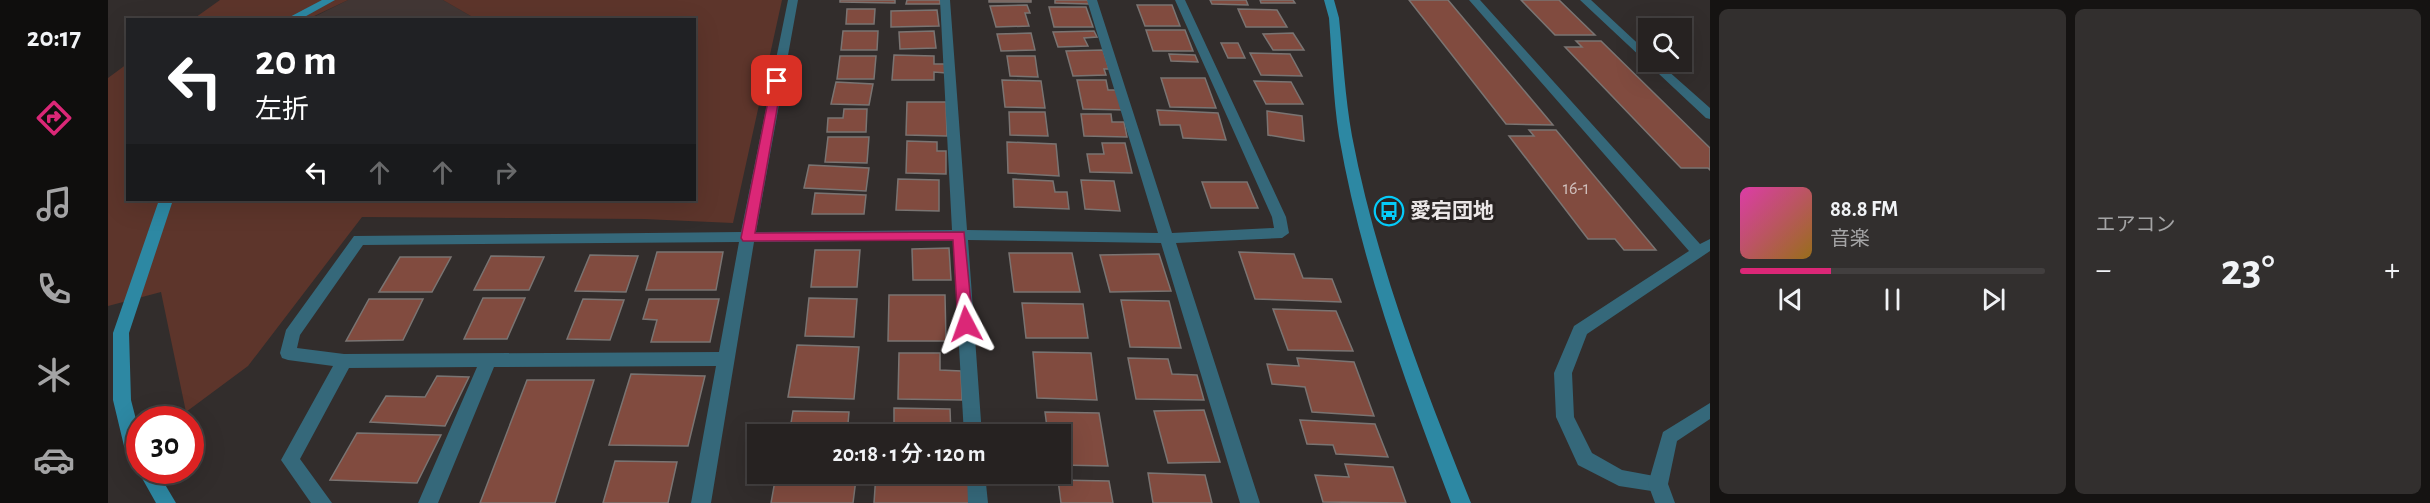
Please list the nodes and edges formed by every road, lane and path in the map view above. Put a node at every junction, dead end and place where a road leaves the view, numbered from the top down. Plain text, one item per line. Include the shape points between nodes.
1 (330, 0) edge
2 (793, 0) edge
3 (945, 0) edge
4 (1092, 0) edge
5 (1180, 0) edge
6 (1329, 0) edge
7 (1474, 0) edge
8 (1585, 0) edge
9 (293, 18) edge
10 (1638, 49) edge
11 (1663, 72) edge
12 (1710, 115) edge
13 (166, 201) edge
14 (960, 235) junction
15 (747, 238) junction
16 (1168, 238) junction
17 (1704, 248) edge
18 (726, 359) junction
19 (344, 361) junction
20 (488, 362) junction
21 (1710, 410) edge
22 (126, 417) edge
23 (972, 424) edge
24 (155, 484) edge
25 (977, 484) edge
26 (1658, 484) junction
27 (166, 503) edge
28 (322, 503) edge
29 (428, 503) edge
30 (701, 503) edge
31 (978, 503) edge
32 (1250, 503) edge
33 (1461, 503) edge
34 (1665, 503) edge

1 - 9 street
2 - 15 street
3 - 14 street
4 - 16 street
5 - 16 street via 1279,217 1282,233
6 - 33 street via 1345,134 1358,196 1389,309
7 - 17 street
8 - 10 street
11 - 12 street
13 - 22 street via 121,333
14 - 15 street
14 - 16 street
14 - 23 street
15 - 18 street
15 - 19 street via 359,240 292,334 288,353
16 - 32 street
17 - 26 street via 1580,330 1563,373 1564,417 1585,459 1619,478
18 - 20 street
18 - 30 street
19 - 20 street
19 - 28 street via 290,460
20 - 29 street
21 - 26 street via 1669,437
24 - 27 street
25 - 31 street
26 - 34 street

